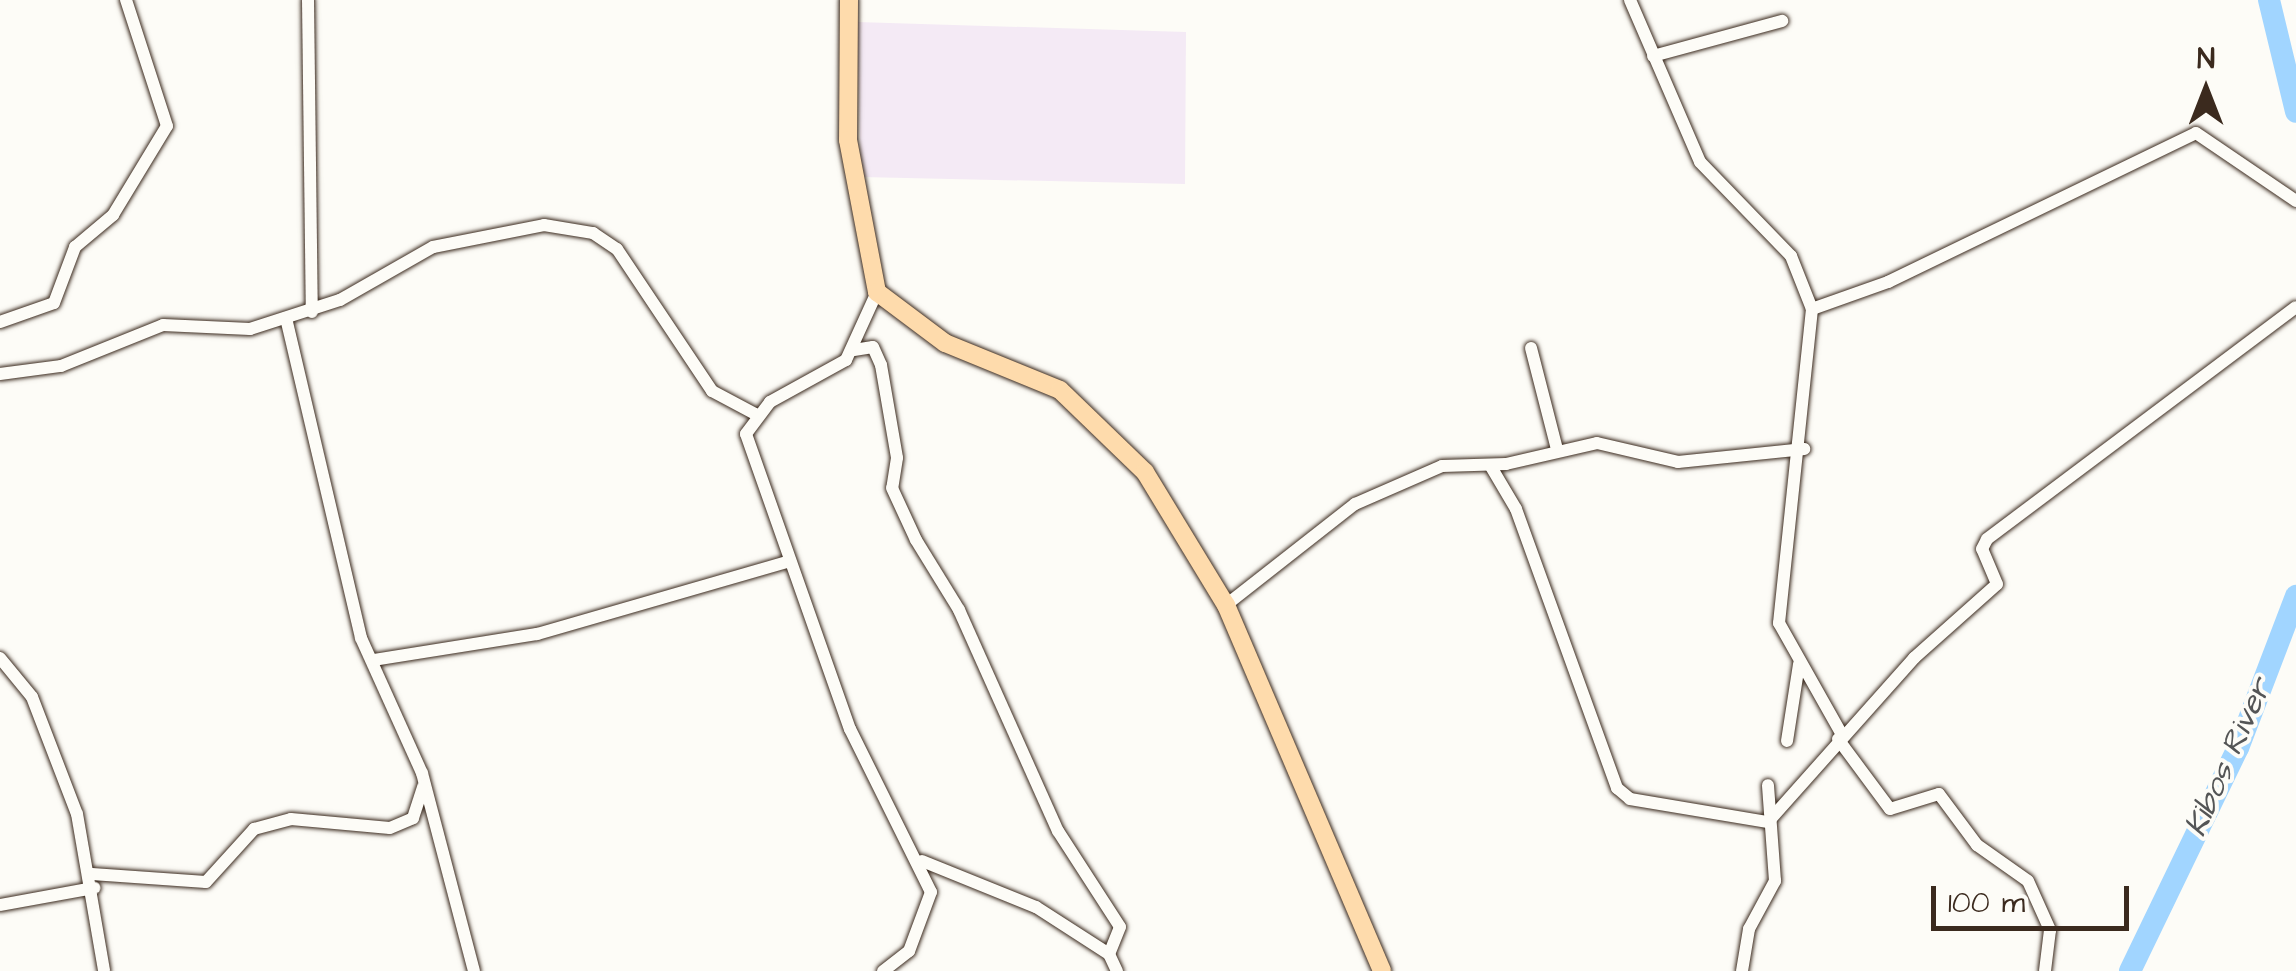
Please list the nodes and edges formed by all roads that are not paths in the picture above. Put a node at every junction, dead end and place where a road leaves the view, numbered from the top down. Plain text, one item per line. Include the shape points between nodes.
1 (126, 0) edge
2 (308, 0) edge
3 (849, 0) edge
4 (1630, 0) edge
5 (1782, 22) dead end
6 (1653, 56) junction
7 (2296, 201) edge
8 (876, 292) junction
9 (2296, 307) edge
10 (1812, 308) junction
11 (312, 312) junction
12 (286, 318) junction
13 (0, 322) edge
14 (1532, 348) dead end
15 (854, 350) junction
16 (0, 374) edge
17 (755, 414) junction
18 (1557, 449) junction
19 (1804, 449) junction
20 (1490, 465) junction
21 (790, 561) junction
22 (1226, 605) junction
23 (0, 658) edge
24 (374, 660) junction
25 (1799, 664) junction
26 (1840, 737) junction
27 (1787, 742) dead end
28 (424, 779) junction
29 (1768, 784) dead end
30 (1768, 822) junction
31 (922, 861) junction
32 (93, 881) junction
33 (0, 904) edge
34 (1109, 954) junction
35 (104, 971) edge
36 (474, 971) edge
37 (883, 971) edge
38 (1117, 971) edge
39 (1382, 971) edge
40 (1742, 971) edge
41 (2045, 971) edge

1 - 13 street via 167,126 114,216 75,247 54,303
2 - 11 street
3 - 8 main road via 848,140
4 - 6 street
5 - 6 street
6 - 10 street via 1700,162 1792,256
7 - 10 street via 2196,133 1888,282
8 - 15 street
8 - 22 main road via 944,343 1085,408 1145,472
9 - 26 street via 1987,539 1982,549 1997,584
10 - 19 street
11 - 12 street
11 - 17 street via 433,247 520,228 579,229 633,264 712,391
12 - 16 street via 210,332 163,325 60,366
12 - 24 street
14 - 18 street
15 - 17 street
15 - 34 street via 872,347 881,365 897,458 892,488 973,640 1058,831 1120,927
17 - 21 street via 747,448
18 - 19 street via 1598,443 1710,462
18 - 20 street
19 - 25 street via 1778,612
20 - 22 street via 1442,466 1380,490
20 - 30 street via 1516,509 1617,788 1630,799
21 - 24 street via 538,634
21 - 31 street via 850,730
22 - 39 main road
23 - 32 street via 32,697
24 - 28 street
25 - 26 street
25 - 27 street
26 - 30 street
26 - 41 street via 1890,809 1938,794 1977,845 2028,881 2050,930
28 - 32 street via 404,824 270,823 206,882
28 - 36 street
29 - 30 street
30 - 40 street via 1776,882 1749,929
31 - 34 street via 1036,907
31 - 37 street via 929,902 909,951
32 - 33 street
32 - 35 street
34 - 38 street

